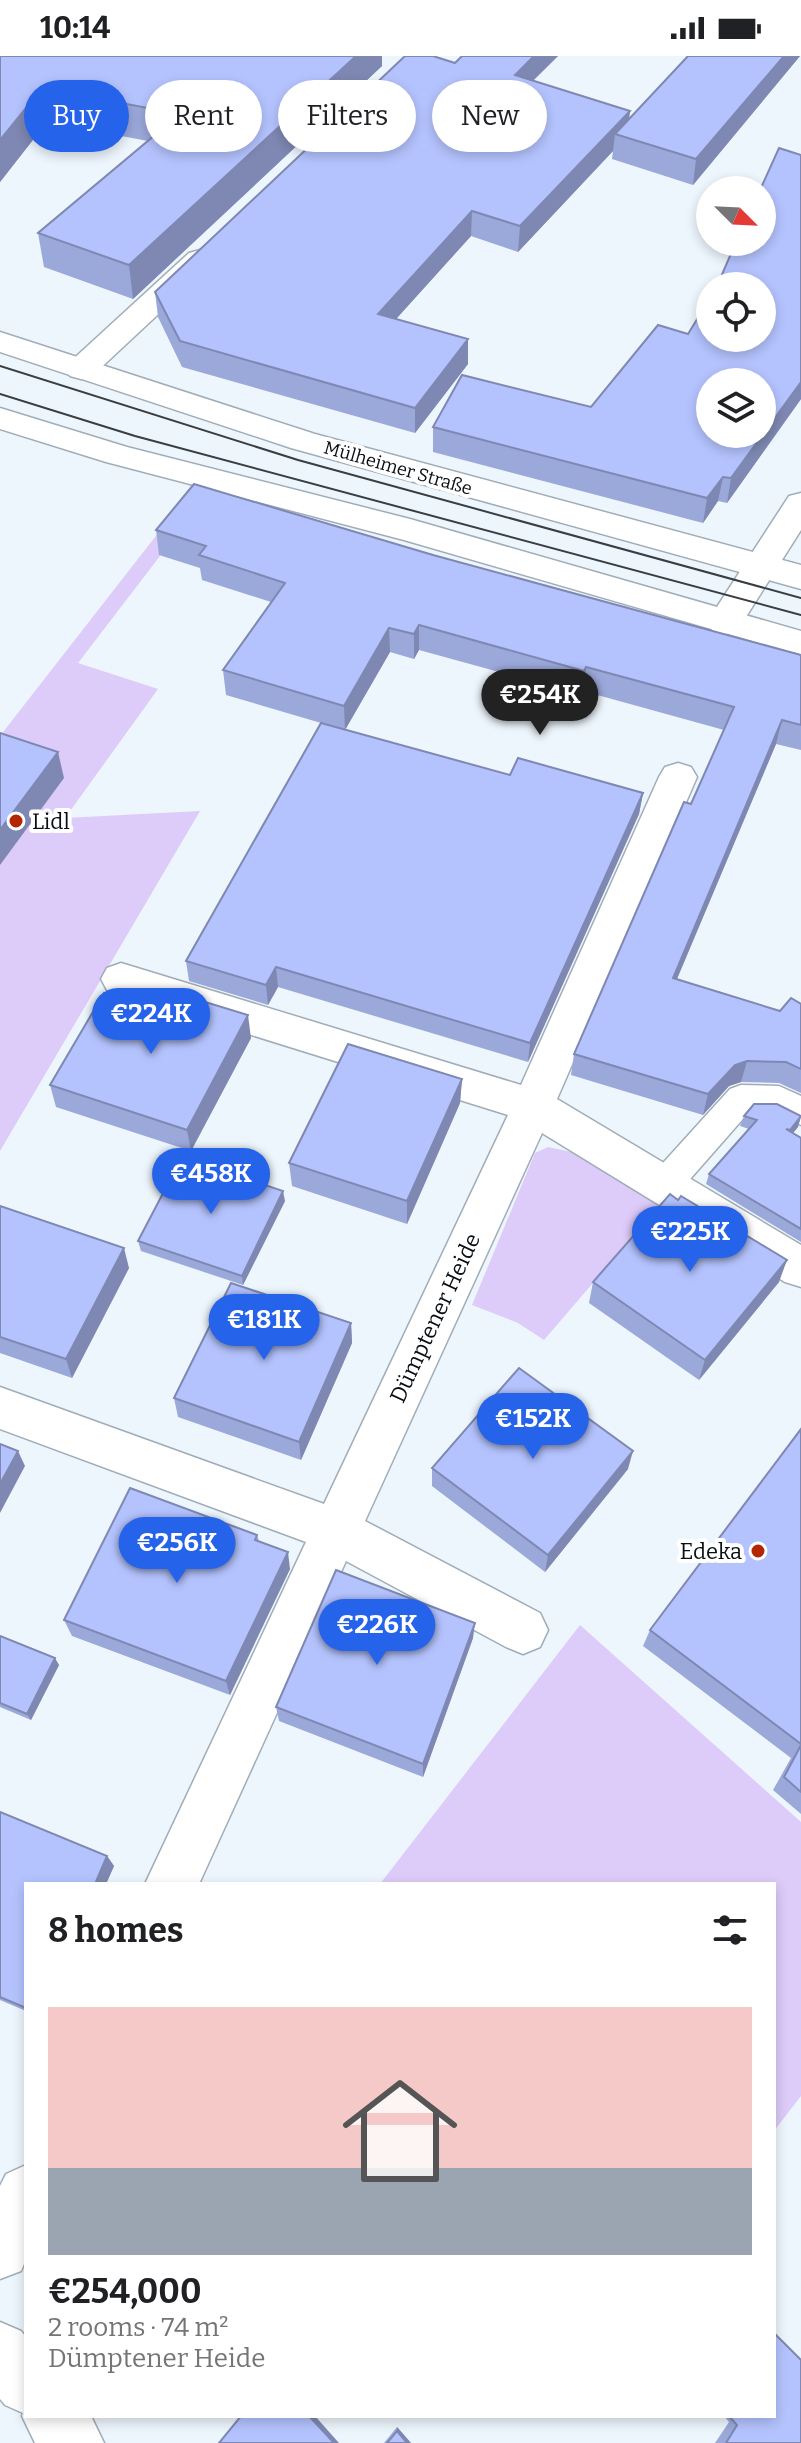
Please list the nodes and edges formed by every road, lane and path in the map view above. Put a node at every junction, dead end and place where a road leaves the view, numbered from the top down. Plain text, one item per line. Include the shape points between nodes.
1 (222, 238) edge
2 (0, 342) edge
3 (81, 369) junction
4 (0, 418) edge
5 (801, 504) edge
6 (761, 566) junction
7 (801, 577) edge
8 (725, 622) junction
9 (801, 643) edge
10 (678, 777) dead end
11 (121, 979) dead end
12 (533, 1106) junction
13 (801, 1112) edge
14 (665, 1184) junction
15 (801, 1268) edge
16 (0, 1408) edge
17 (337, 1531) junction
18 (523, 1630) dead end
19 (173, 1882) edge
20 (24, 2198) edge
21 (0, 2250) edge
22 (0, 2352) edge
23 (24, 2382) edge
24 (54, 2418) edge
25 (74, 2443) edge

1 - 3 street
2 - 3 street, Mülheimer Straße
3 - 6 street, Mülheimer Straße via 303,441
4 - 8 street
5 - 6 street
6 - 7 street, Mülheimer Straße
6 - 8 street
8 - 9 street
10 - 12 street, Dümptener Heide
11 - 12 street
12 - 14 street
12 - 17 street, Dümptener Heide
13 - 14 lane via 779,1099 741,1098
14 - 15 street
16 - 17 street
17 - 18 street
17 - 19 street, Dümptener Heide
20 - 21 street
22 - 23 street
24 - 25 street

